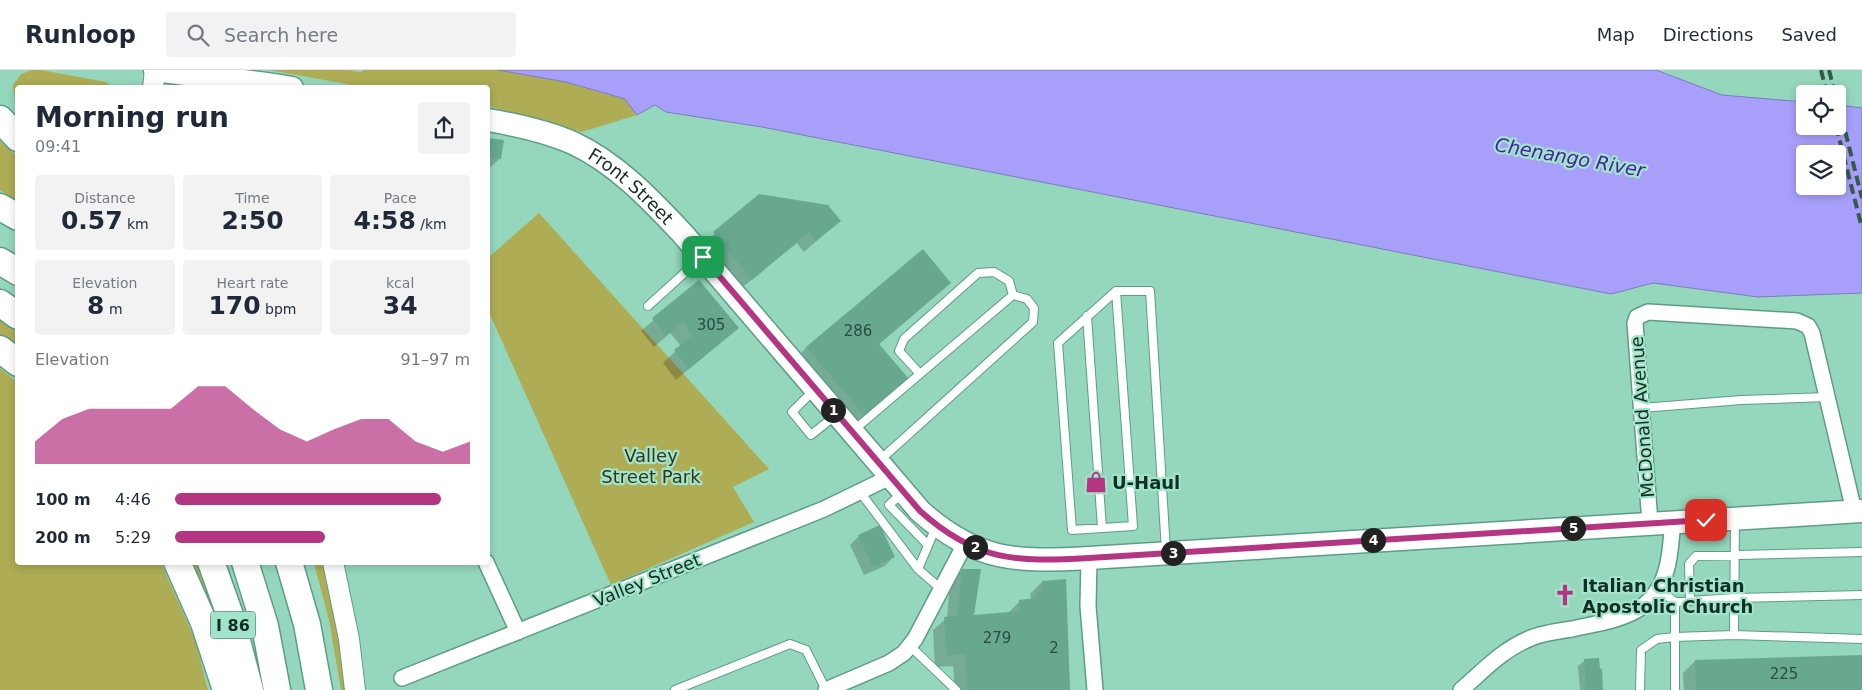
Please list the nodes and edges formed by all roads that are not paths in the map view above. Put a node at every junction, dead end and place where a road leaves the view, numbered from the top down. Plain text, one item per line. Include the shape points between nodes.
1 (155, 70) edge
2 (153, 85) edge
3 (272, 85) edge
4 (0, 119) edge
5 (490, 120) edge
6 (15, 135) edge
7 (0, 207) edge
8 (15, 215) edge
9 (703, 257) junction
10 (0, 261) edge
11 (15, 270) edge
12 (1116, 291) junction
13 (1013, 295) junction
14 (0, 303) edge
15 (648, 306) dead end
16 (15, 314) edge
17 (1087, 316) junction
18 (0, 349) edge
19 (15, 361) edge
20 (920, 374) junction
21 (815, 389) junction
22 (1827, 397) junction
23 (1642, 408) junction
24 (837, 415) junction
25 (852, 432) junction
26 (890, 484) junction
27 (860, 492) junction
28 (1858, 511) edge
29 (878, 516) junction
30 (1735, 518) junction
31 (1673, 522) junction
32 (1650, 523) junction
33 (1102, 528) junction
34 (932, 535) junction
35 (964, 544) junction
36 (1862, 552) edge
37 (1166, 553) junction
38 (1734, 554) junction
39 (1089, 558) junction
40 (178, 565) edge
41 (212, 565) edge
42 (246, 565) edge
43 (290, 565) edge
44 (302, 565) edge
45 (334, 565) edge
46 (487, 565) edge
47 (918, 569) junction
48 (941, 589) junction
49 (1659, 590) junction
50 (1862, 595) edge
51 (1734, 598) junction
52 (1690, 601) junction
53 (1675, 602) junction
54 (518, 632) junction
55 (1734, 635) junction
56 (1675, 637) junction
57 (1862, 639) edge
58 (910, 646) junction
59 (402, 678) dead end
60 (318, 682) edge
61 (226, 690) edge
62 (250, 690) edge
63 (277, 690) edge
64 (355, 690) edge
65 (675, 690) edge
66 (826, 690) edge
67 (956, 690) edge
68 (1095, 690) edge
69 (1460, 690) edge
70 (1640, 690) edge
71 (1675, 690) edge

1 - 2 street
1 - 3 main road
4 - 6 highway
5 - 9 main road, Front Street via 528,127 564,140 607,162 648,197
7 - 8 highway
9 - 15 lane
9 - 21 main road, Front Street
10 - 11 highway
12 - 17 lane
12 - 33 lane via 1133,526
12 - 37 lane via 1150,291
13 - 20 lane
13 - 20 lane via 1009,281 994,272 978,273 904,339 899,351
13 - 26 lane via 1027,299 1034,308 1033,322
14 - 16 highway
17 - 33 lane
17 - 33 lane via 1058,343 1072,530
18 - 19 highway
20 - 25 lane
21 - 24 main road, Front Street
21 - 24 lane via 792,412 811,435
22 - 23 lane
22 - 23 street, McDonald Avenue via 1808,326 1797,321 1648,312 1637,317 1635,323
22 - 28 street, McDonald Avenue
23 - 32 street, McDonald Avenue
24 - 25 main road, Front Street
25 - 26 main road, Front Street
26 - 27 street, Valley Street
26 - 29 lane
26 - 34 main road, Front Street
27 - 29 lane
27 - 54 street, Valley Street
28 - 30 main road, Front Street
29 - 47 lane
30 - 31 main road, Front Street
30 - 38 lane
31 - 32 main road, Front Street
31 - 49 street via 1666,570
32 - 37 main road, Front Street
34 - 35 main road, Front Street
34 - 47 lane
35 - 39 main road, Front Street via 1024,560
35 - 48 street
36 - 38 lane
37 - 39 main road, Front Street
38 - 51 lane
38 - 52 lane via 1696,556 1689,564
39 - 68 street via 1088,606
40 - 61 highway via 204,623
41 - 62 highway, I 86 via 231,618
42 - 63 highway via 265,626
43 - 60 highway via 307,624
44 - 60 highway via 310,603
45 - 64 street via 349,639
46 - 54 street
47 - 48 lane
48 - 58 street
49 - 53 lane
49 - 69 street via 1648,604 1637,611 1608,621 1532,637 1505,651
50 - 51 lane
51 - 52 lane
51 - 55 lane
52 - 53 lane
53 - 56 lane
54 - 59 street, Valley Street
55 - 56 lane
55 - 57 lane
56 - 70 lane via 1657,639 1641,650
56 - 71 lane
58 - 66 street via 889,663
58 - 67 lane
65 - 66 lane via 790,644 806,650

